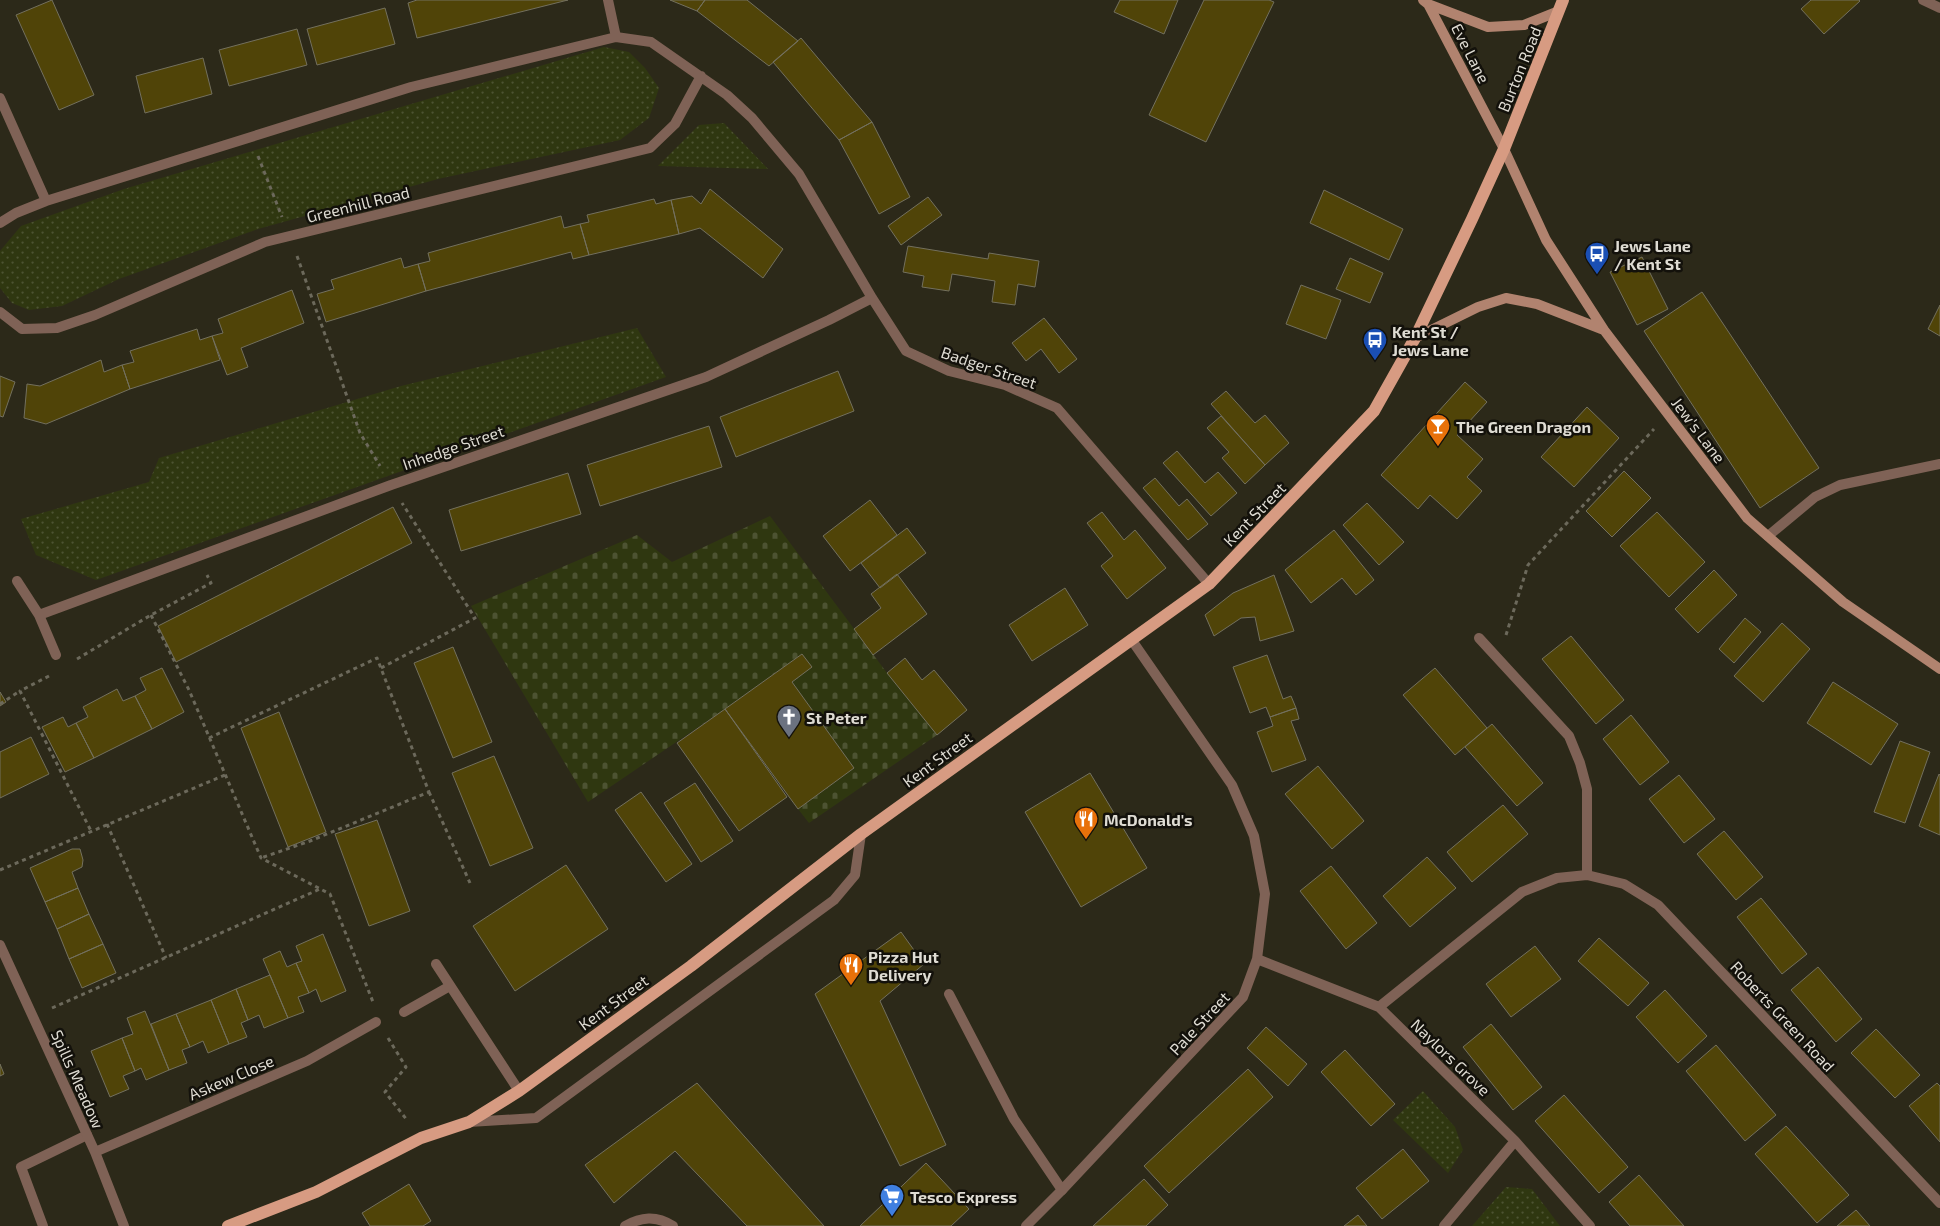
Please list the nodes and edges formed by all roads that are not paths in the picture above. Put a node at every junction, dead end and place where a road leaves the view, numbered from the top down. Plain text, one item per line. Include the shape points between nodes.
1 (608, 0) edge
2 (1923, 0) edge
3 (1425, 2) edge
4 (1561, 6) edge
5 (1940, 8) edge
6 (616, 37) junction
7 (701, 76) junction
8 (0, 98) edge
9 (1504, 149) junction
10 (46, 201) junction
11 (0, 223) edge
12 (872, 298) junction
13 (0, 312) edge
14 (1604, 330) junction
15 (1415, 338) junction
16 (1940, 464) edge
17 (1768, 536) junction
18 (17, 581) dead end
19 (1209, 584) junction
20 (39, 615) junction
21 (1478, 638) dead end
22 (1131, 640) junction
23 (56, 655) road end
24 (1940, 669) edge
25 (861, 834) junction
26 (1587, 875) junction
27 (0, 945) edge
28 (1257, 959) junction
29 (436, 964) dead end
30 (450, 986) junction
31 (949, 994) dead end
32 (1379, 1007) junction
33 (404, 1012) dead end
34 (376, 1022) dead end
35 (519, 1091) junction
36 (469, 1122) junction
37 (87, 1135) junction
38 (1515, 1141) junction
39 (95, 1152) junction
40 (1062, 1190) junction
41 (1940, 1203) edge
42 (42, 1226) edge
43 (124, 1226) edge
44 (228, 1226) edge
45 (624, 1226) edge
46 (672, 1226) edge
47 (1026, 1226) edge
48 (1444, 1226) edge
49 (1590, 1226) edge

1 - 6 street
2 - 5 street
3 - 4 main road via 1488,28 1524,26
3 - 9 main road, Eve Lane
4 - 9 main road, Burton Road
6 - 7 street via 651,42
6 - 10 street via 411,87
7 - 12 street, Badger Street via 752,118 799,174
7 - 13 street, Greenhill Road via 675,124 650,148 265,242 95,315 57,328 22,329
8 - 10 street
9 - 14 main road, Jew's Lane via 1546,240
9 - 15 main road, Kent Street
10 - 11 street
12 - 19 street, Badger Street via 906,350 949,372 1005,385 1057,408
12 - 20 street, Inhedge Street via 706,377 391,485
14 - 15 main road via 1536,304 1506,298 1478,307
14 - 17 main road, Jew's Lane via 1747,518
15 - 19 main road, Kent Street via 1374,411
16 - 17 street via 1840,485 1815,497
17 - 24 main road, Jew's Lane via 1843,602
18 - 20 street
19 - 22 main road, Kent Street
20 - 23 street
21 - 26 street via 1569,736 1587,789
22 - 25 main road, Kent Street
22 - 28 street, Pale Street via 1232,785 1254,836 1265,894
25 - 35 main road, Kent Street via 691,966
25 - 36 street via 854,875 834,900 536,1118
26 - 32 street, Roberts Green Road via 1557,878 1522,892
26 - 41 street, Roberts Green Road via 1624,884 1658,906
27 - 37 street, Spills Meadow
28 - 32 street, Naylors Grove
28 - 40 street, Pale Street via 1243,997
29 - 30 street
30 - 33 street
30 - 35 street
31 - 40 street via 1014,1119
32 - 38 street, Naylors Grove
34 - 39 street, Askew Close via 307,1061
35 - 36 main road, Kent Street
36 - 44 main road, Kent Street via 421,1138 316,1192
37 - 39 street, Spills Meadow
37 - 42 street via 21,1167
38 - 48 street
38 - 49 street, Naylors Grove
39 - 43 street, Spills Meadow
40 - 47 street, Pale Street
45 - 46 street via 637,1219 658,1218

